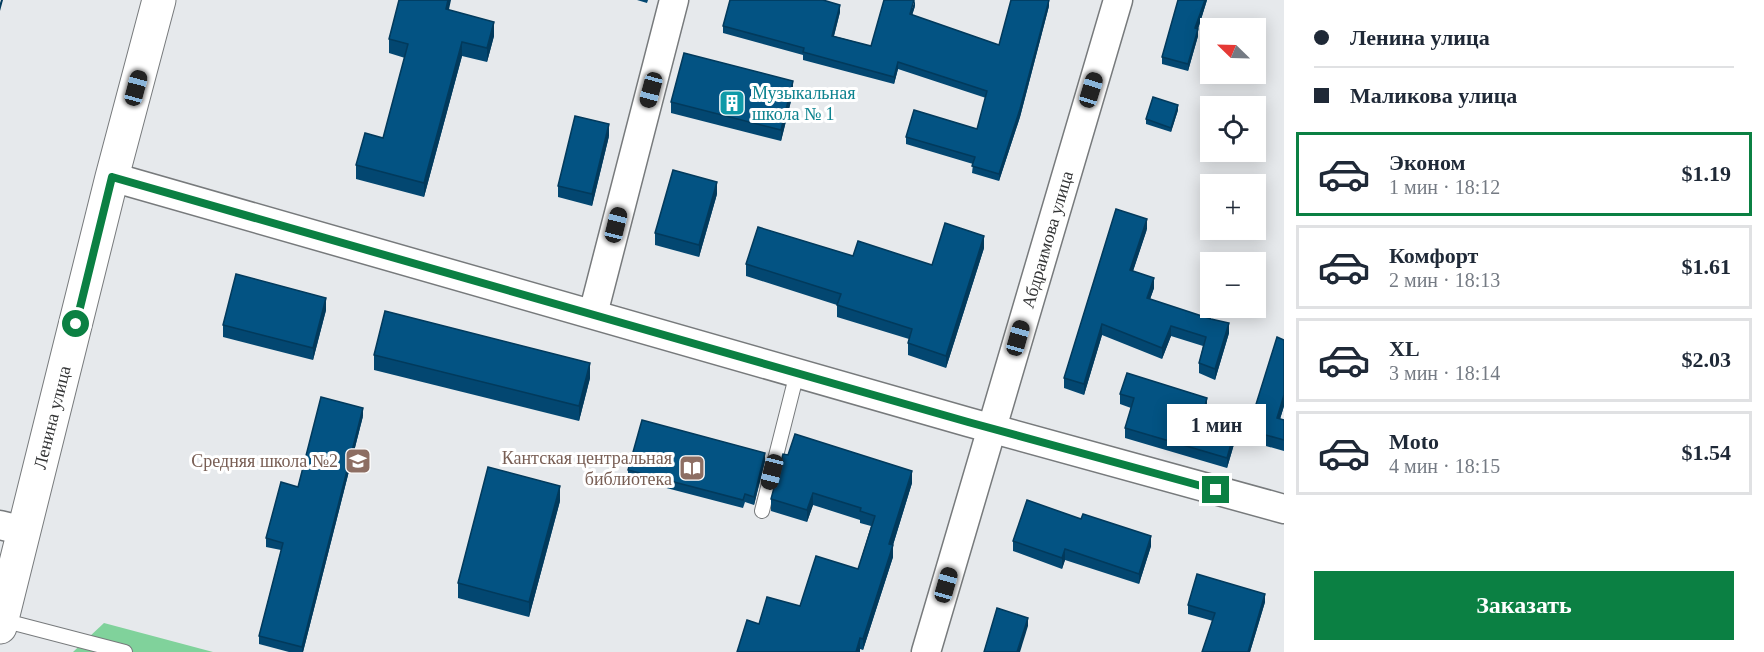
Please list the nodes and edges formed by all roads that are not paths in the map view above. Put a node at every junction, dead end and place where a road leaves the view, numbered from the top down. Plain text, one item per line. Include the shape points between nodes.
1 (159, 0) edge
2 (674, 0) edge
3 (1118, 0) edge
4 (112, 177) junction
5 (593, 314) junction
6 (797, 373) junction
7 (991, 428) junction
8 (1284, 509) edge
9 (762, 511) dead end
10 (12, 528) edge
11 (1, 624) edge
12 (125, 652) edge
13 (927, 652) edge

1 - 4 main road, Ленина улица
2 - 5 street
3 - 7 street, Абдраимова улица
4 - 5 street
4 - 10 main road, Ленина улица
5 - 6 street
6 - 7 street
6 - 9 lane
7 - 8 street
7 - 13 street, Абдраимова улица
10 - 11 main road, Ленина улица
11 - 12 lane

